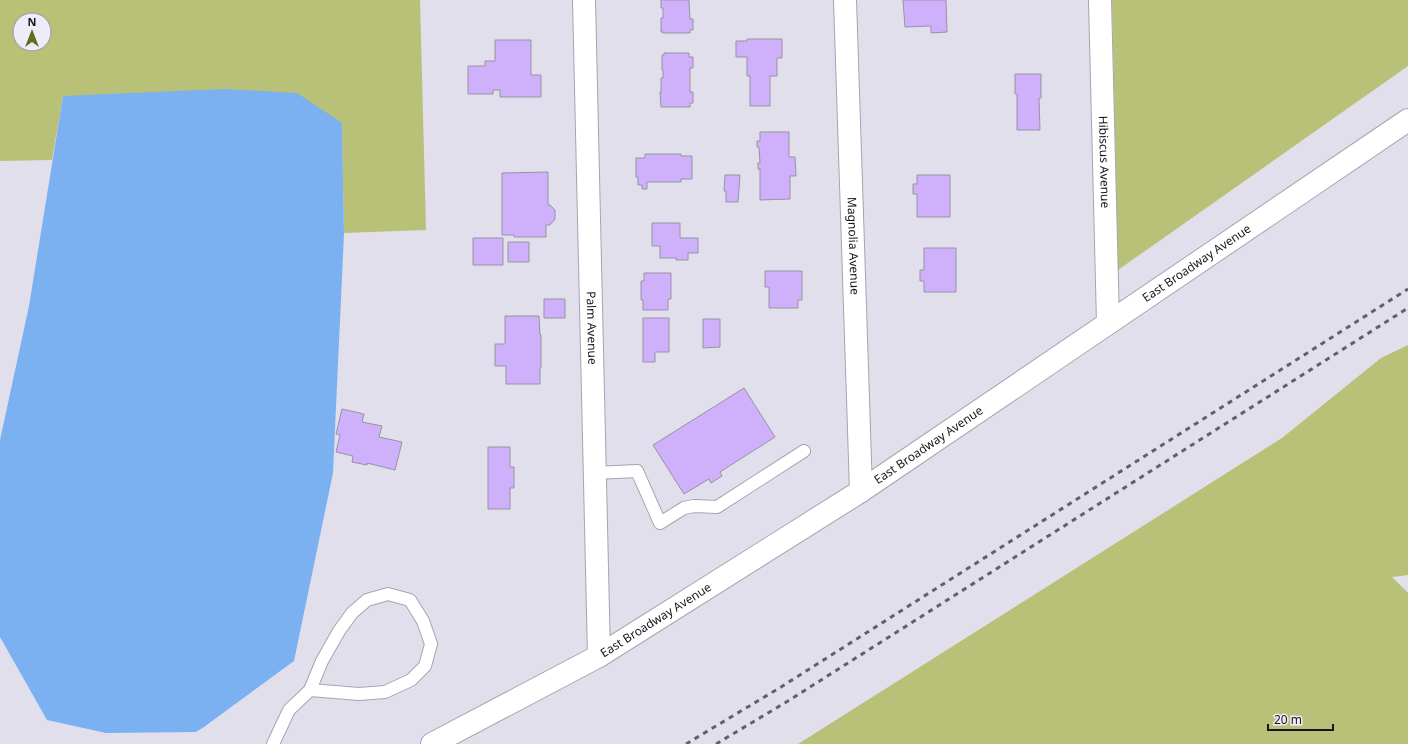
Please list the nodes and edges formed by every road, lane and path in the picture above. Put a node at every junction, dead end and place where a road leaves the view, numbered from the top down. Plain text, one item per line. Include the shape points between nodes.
1 (584, 0) edge
2 (845, 0) edge
3 (1100, 0) edge
4 (1408, 120) edge
5 (1108, 323) junction
6 (804, 451) dead end
7 (594, 473) junction
8 (861, 492) junction
9 (599, 656) junction
10 (310, 690) junction
11 (273, 744) edge
12 (432, 744) edge

1 - 7 street, Palm Avenue
2 - 8 street, Magnolia Avenue
3 - 5 street, Hibiscus Avenue
4 - 5 street, East Broadway Avenue
5 - 8 street, East Broadway Avenue
6 - 7 lane via 716,507 684,508 660,523 637,471
7 - 9 street, Palm Avenue
8 - 9 street, East Broadway Avenue
9 - 12 street, East Broadway Avenue
10 - 10 lane via 359,694 385,692 411,680 425,666 431,644 423,621 410,600 388,594 367,600 352,613 322,661
10 - 11 lane via 289,710

